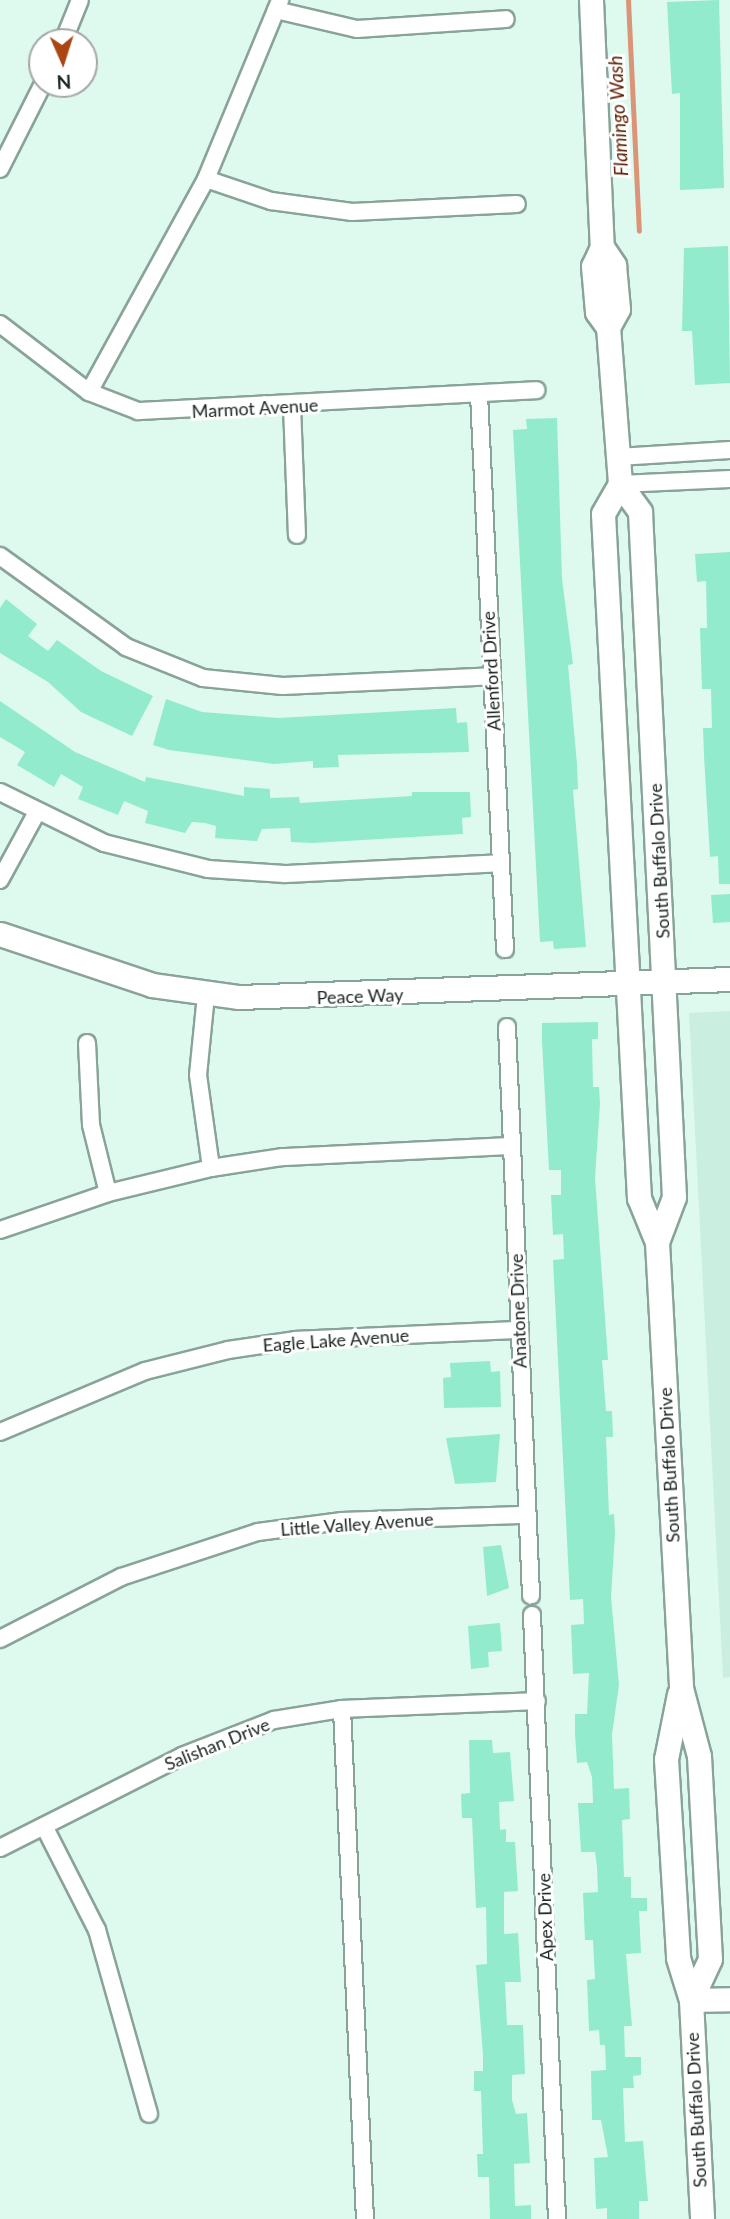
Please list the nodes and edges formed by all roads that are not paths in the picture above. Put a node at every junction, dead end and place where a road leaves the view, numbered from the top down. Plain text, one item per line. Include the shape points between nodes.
1 (80, 0) edge
2 (591, 0) edge
3 (278, 5) edge
4 (506, 19) dead end
5 (69, 28) edge
6 (36, 98) edge
7 (0, 169) edge
8 (205, 179) junction
9 (517, 204) dead end
10 (0, 324) edge
11 (536, 390) dead end
12 (89, 392) junction
13 (479, 394) junction
14 (292, 406) junction
15 (730, 450) edge
16 (618, 457) junction
17 (730, 479) edge
18 (620, 484) junction
19 (298, 535) dead end
20 (0, 556) edge
21 (492, 676) junction
22 (0, 792) edge
23 (36, 814) junction
24 (501, 863) junction
25 (0, 880) edge
26 (0, 934) edge
27 (505, 948) dead end
28 (730, 979) edge
29 (666, 981) junction
30 (630, 983) junction
31 (206, 995) junction
32 (507, 1027) dead end
33 (87, 1042) dead end
34 (512, 1146) junction
35 (211, 1168) junction
36 (108, 1193) junction
37 (0, 1230) edge
38 (657, 1242) junction
39 (519, 1331) junction
40 (0, 1432) edge
41 (527, 1515) junction
42 (531, 1595) dead end
43 (533, 1615) dead end
44 (0, 1639) edge
45 (681, 1689) junction
46 (537, 1701) junction
47 (342, 1709) junction
48 (44, 1826) junction
49 (0, 1848) edge
50 (730, 1999) edge
51 (691, 2000) junction
52 (149, 2114) dead end
53 (365, 2219) edge
54 (557, 2219) edge
55 (702, 2219) edge

1 - 5 street
2 - 16 main road via 602,247 614,265 618,309 608,327
3 - 4 street via 357,29
3 - 8 street
6 - 7 street
8 - 9 street via 271,201 352,212
8 - 12 street
10 - 12 street, Marmot Avenue
11 - 13 street, Marmot Avenue
12 - 14 street, Marmot Avenue via 154,412
13 - 14 street, Marmot Avenue
13 - 21 street, Allenford Drive
14 - 19 street
15 - 16 street
16 - 18 main road
17 - 18 street
18 - 29 main road, South Buffalo Drive via 640,512
18 - 30 main road, South Buffalo Drive via 603,514
20 - 21 street via 126,648 203,678 283,686
21 - 24 street, Allenford Drive
22 - 23 street
23 - 24 street via 142,855 234,872
23 - 25 street
24 - 27 street, Allenford Drive
26 - 31 main road, Peace Way via 104,972
28 - 29 main road, Peace Way
29 - 30 main road, Peace Way
29 - 38 main road, South Buffalo Drive via 674,1197
30 - 31 main road, Peace Way via 282,999
30 - 38 main road, South Buffalo Drive via 639,1198
31 - 35 street via 198,1075
32 - 34 street, Anatone Drive
33 - 36 street via 92,1125
34 - 35 street via 284,1157
34 - 39 street, Anatone Drive
35 - 36 street
36 - 37 street
38 - 45 main road, South Buffalo Drive
39 - 40 street, Eagle Lake Avenue via 296,1340 228,1350 145,1371
39 - 41 street, Anatone Drive
41 - 42 street, Anatone Drive
41 - 44 street, Little Valley Avenue via 342,1521 258,1532 121,1577
43 - 46 street, Apex Drive
45 - 51 main road, South Buffalo Drive via 666,1759 678,1958
45 - 51 main road, South Buffalo Drive via 699,1756 710,1959
46 - 47 street, Salishan Drive
46 - 54 street, Apex Drive
47 - 48 street, Salishan Drive via 242,1730
47 - 53 street
48 - 49 street, Salishan Drive
48 - 52 street via 97,1930
50 - 51 main road
51 - 55 main road, South Buffalo Drive

